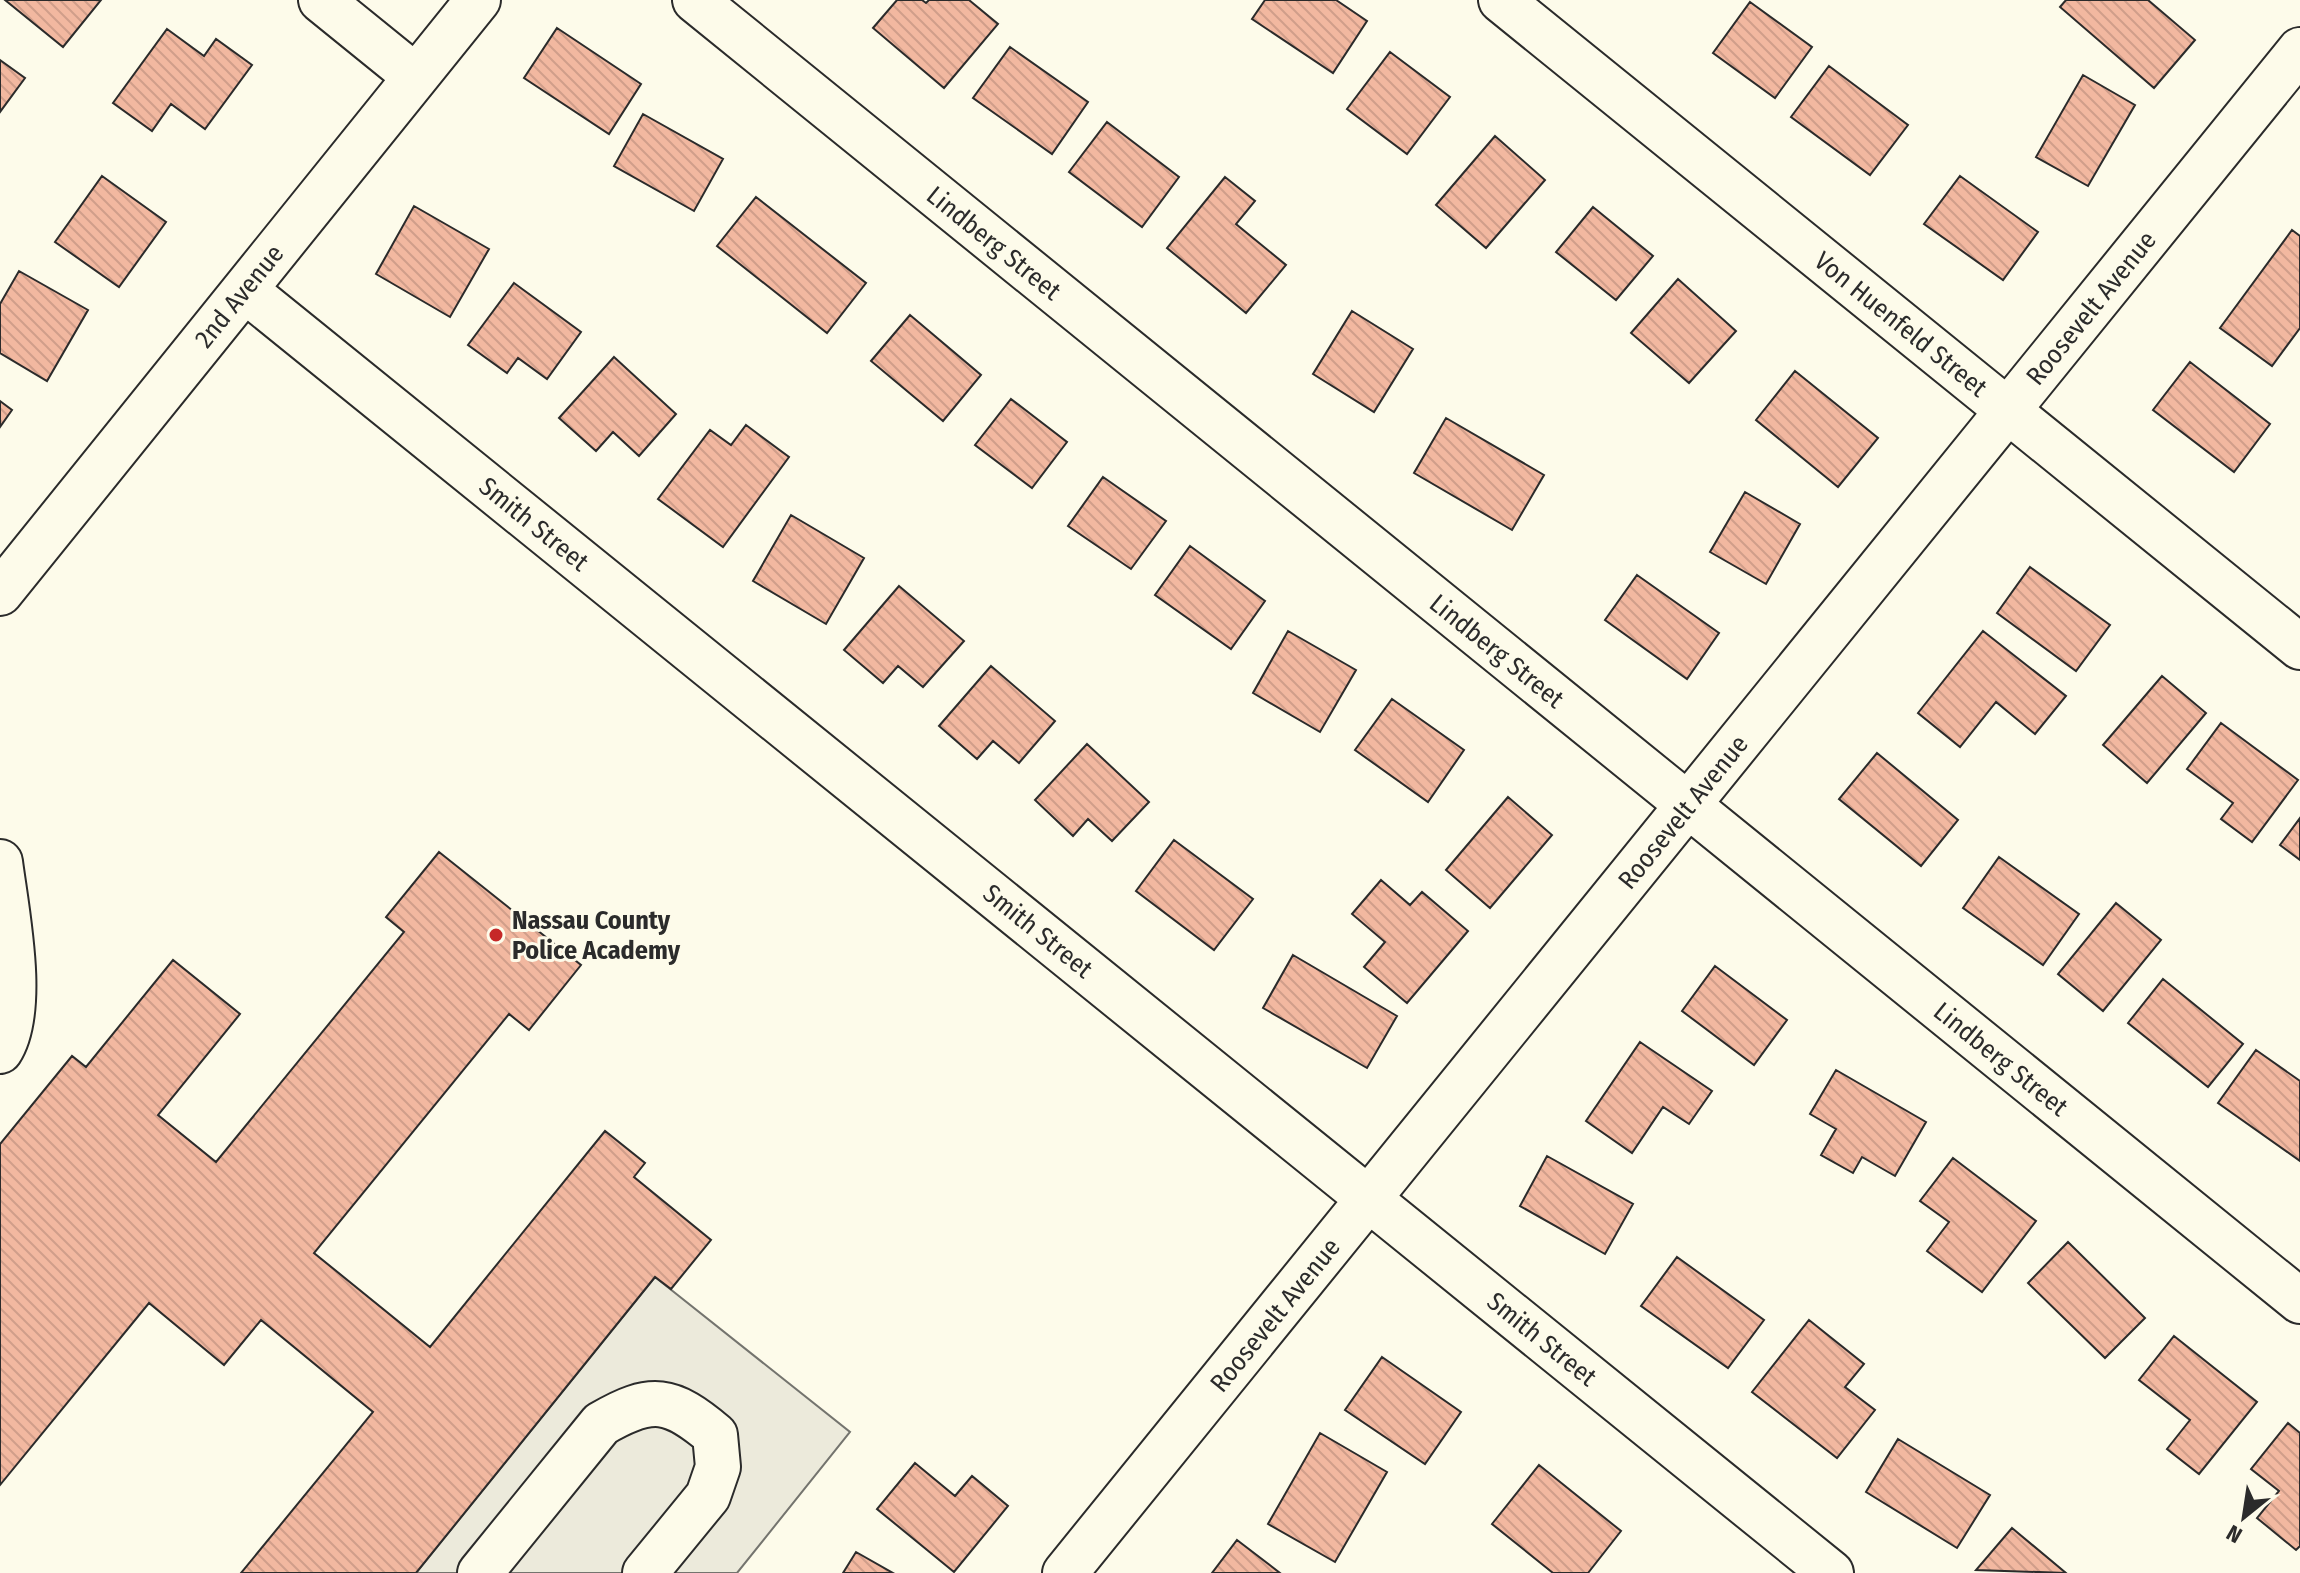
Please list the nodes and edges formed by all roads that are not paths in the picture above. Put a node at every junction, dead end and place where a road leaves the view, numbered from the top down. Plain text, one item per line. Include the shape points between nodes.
1 (321, 0) edge
2 (478, 0) edge
3 (695, 0) edge
4 (1501, 0) edge
5 (2300, 50) edge
6 (416, 77) junction
7 (245, 290) junction
8 (2008, 411) junction
9 (0, 593) edge
10 (2300, 647) edge
11 (1688, 806) junction
12 (0, 862) edge
13 (0, 1051) edge
14 (1369, 1199) junction
15 (2300, 1301) edge
16 (480, 1573) edge
17 (645, 1573) edge
18 (1065, 1573) edge
19 (1831, 1573) edge

1 - 6 street
2 - 6 street, 2nd Avenue
3 - 11 street, Lindberg Street
4 - 8 street, Von Huenfeld Street
5 - 8 street, Roosevelt Avenue
6 - 7 street, 2nd Avenue
7 - 9 street, 2nd Avenue
7 - 14 street, Smith Street
8 - 10 street, Von Huenfeld Street
8 - 11 street, Roosevelt Avenue
11 - 14 street, Roosevelt Avenue
11 - 15 street, Lindberg Street
12 - 13 street via 12,1004 7,1041
14 - 18 street, Roosevelt Avenue
14 - 19 street, Smith Street
16 - 17 street via 601,1424 626,1409 653,1404 685,1409 715,1435 718,1467 708,1496

